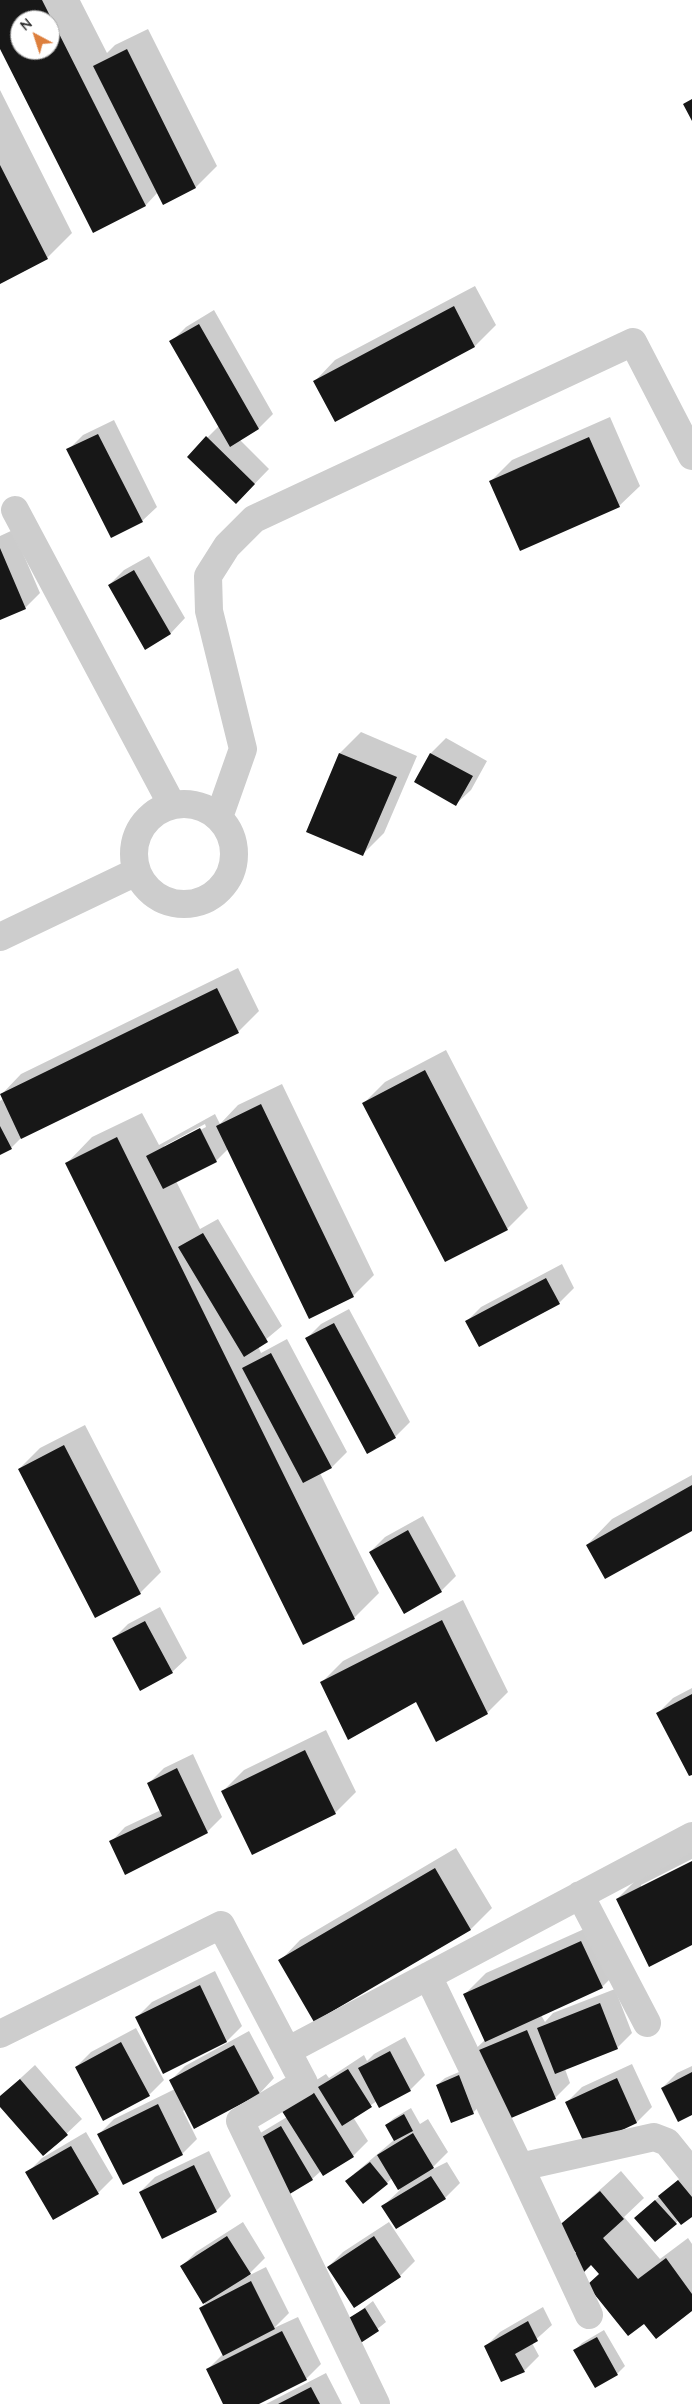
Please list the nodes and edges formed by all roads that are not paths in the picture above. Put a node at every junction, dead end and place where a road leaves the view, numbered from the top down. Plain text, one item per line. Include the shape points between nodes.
1 (692, 456) edge
2 (15, 510) dead end
3 (172, 805) junction
4 (219, 817) junction
5 (136, 872) junction
6 (0, 936) edge
7 (692, 1836) edge
8 (580, 1895) junction
9 (428, 1976) junction
10 (647, 2023) dead end
11 (0, 2034) edge
12 (286, 2051) junction
13 (520, 2167) junction
14 (692, 2173) edge
15 (589, 2315) dead end
16 (376, 2404) edge

1 - 4 street via 633,342 254,519 227,546 208,576 208,611 243,749
2 - 3 street
3 - 4 street via 189,803 206,808
3 - 5 street via 156,812 144,823 136,838 133,855
4 - 5 street via 230,831 234,863 218,892 204,901 188,905 171,903 156,897
5 - 6 street
7 - 8 street
8 - 9 street
8 - 10 street
9 - 12 street
9 - 13 street
11 - 12 street via 221,1926
12 - 16 street via 304,2084 240,2121
13 - 14 street via 654,2137 667,2142
13 - 15 street

